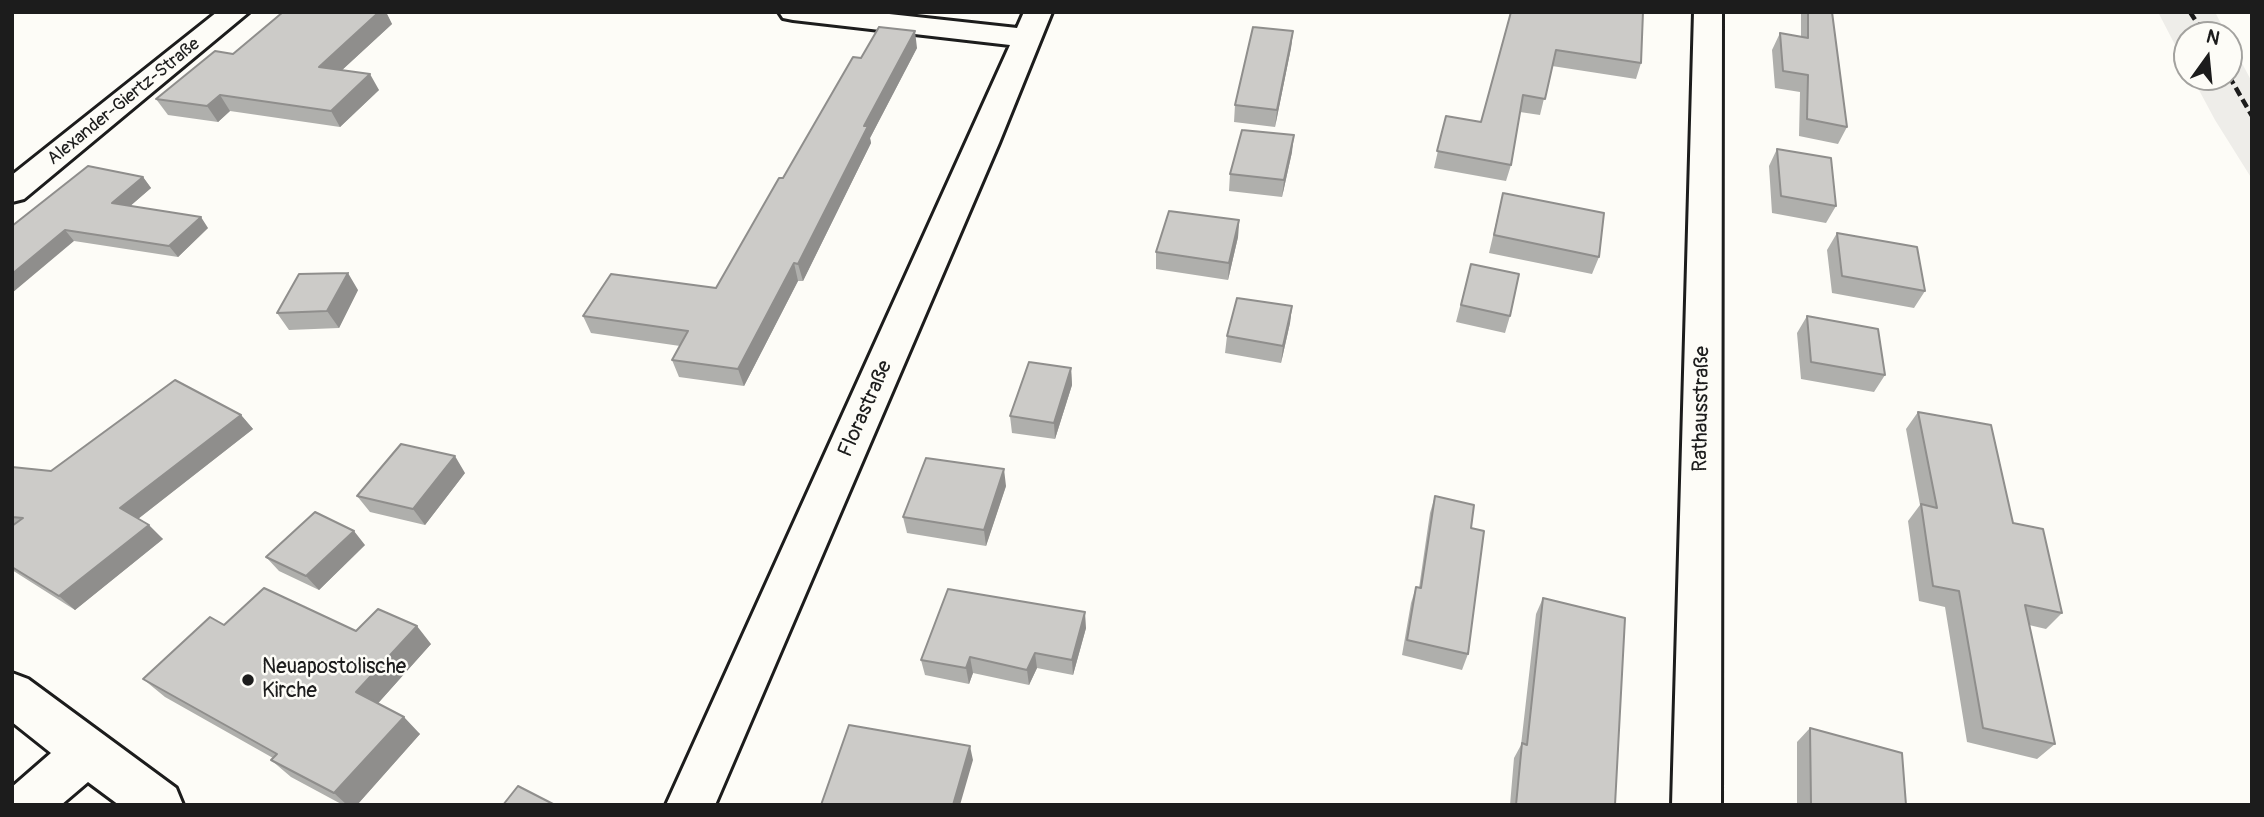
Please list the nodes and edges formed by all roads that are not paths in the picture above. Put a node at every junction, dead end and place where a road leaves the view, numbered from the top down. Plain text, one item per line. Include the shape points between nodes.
1 (235, 12) edge
2 (793, 12) edge
3 (1708, 12) edge
4 (1032, 25) edge
5 (12, 192) edge
6 (12, 694) edge
7 (87, 753) junction
8 (28, 805) edge
9 (159, 805) edge
10 (690, 805) edge
11 (1696, 805) edge

1 - 5 street, Alexander-Giertz-Straße
2 - 4 street
3 - 11 street, Rathausstraße
4 - 10 street, Florastraße
6 - 7 street
7 - 8 street
7 - 9 street

